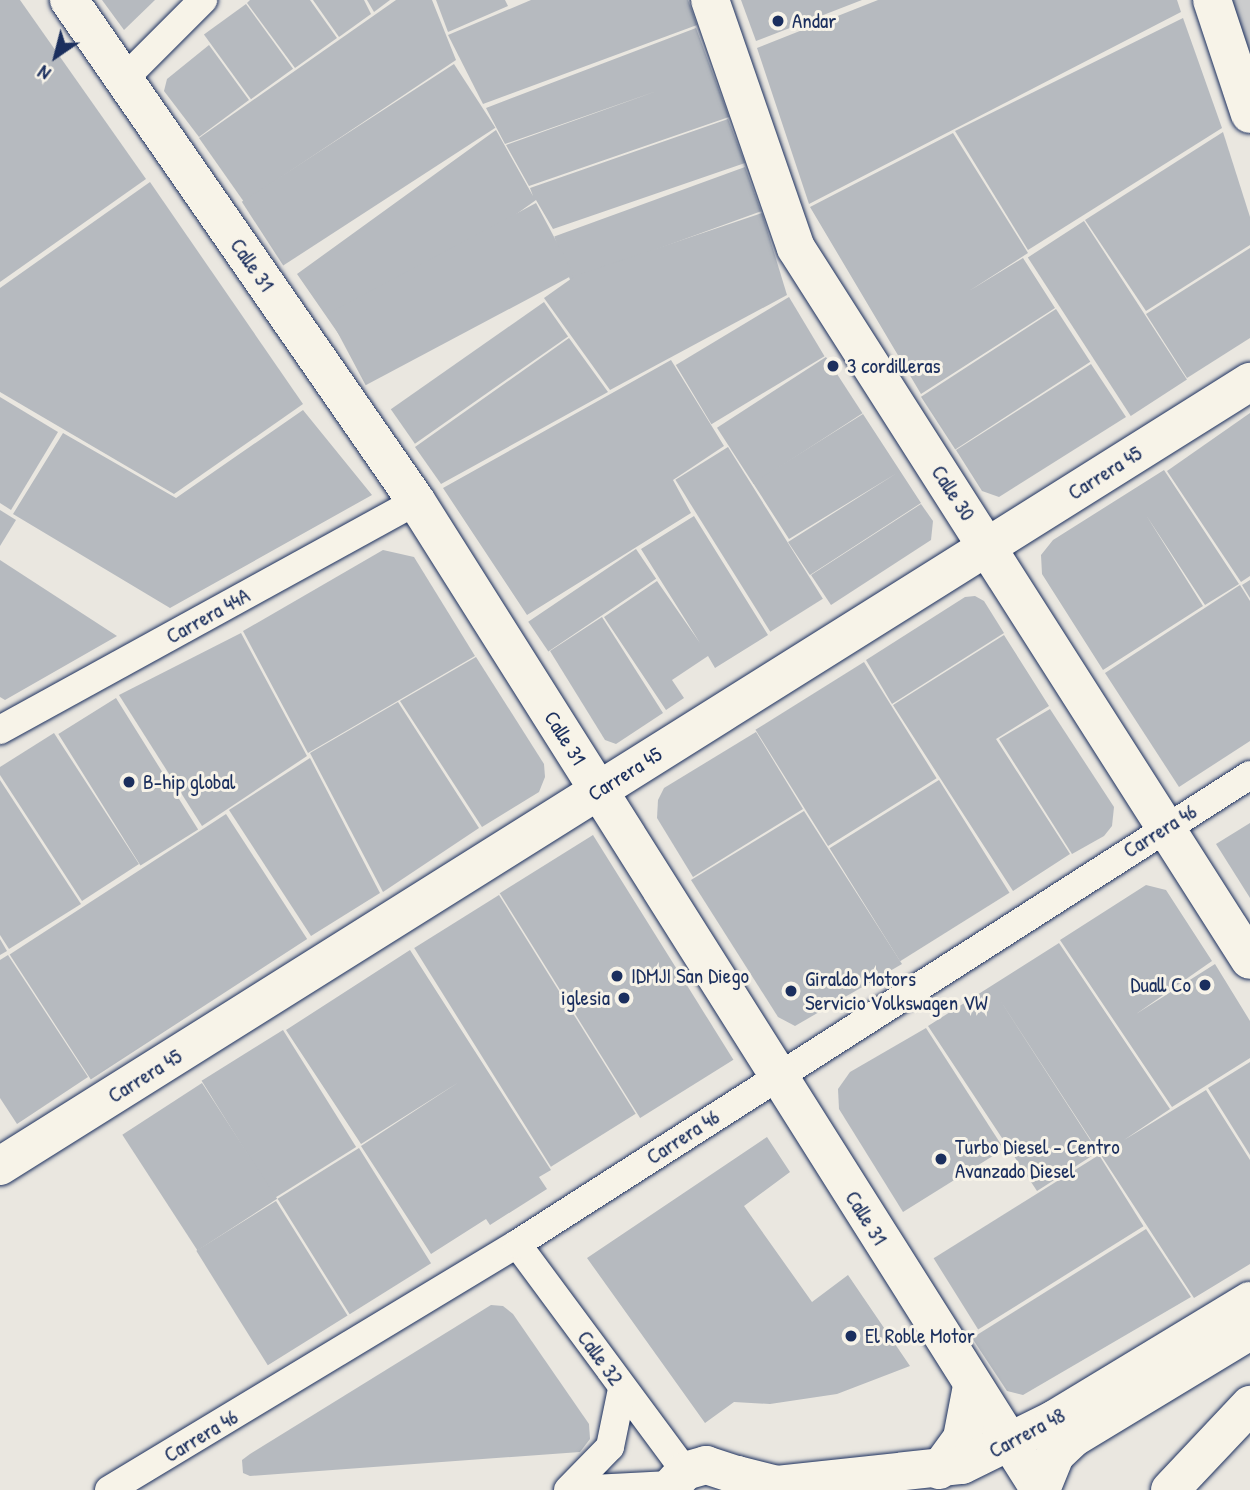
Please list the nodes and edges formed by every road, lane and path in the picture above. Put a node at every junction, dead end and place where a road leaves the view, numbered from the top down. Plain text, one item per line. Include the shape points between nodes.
1 (69, 0) edge
2 (203, 0) edge
3 (710, 0) edge
4 (1212, 0) edge
5 (124, 79) junction
6 (1250, 114) edge
7 (1250, 382) edge
8 (416, 501) junction
9 (987, 547) junction
10 (0, 730) edge
11 (1250, 775) edge
12 (598, 791) junction
13 (1166, 828) junction
14 (1250, 960) edge
15 (778, 1076) junction
16 (0, 1166) edge
17 (517, 1244) junction
18 (1250, 1301) edge
19 (1250, 1331) edge
20 (972, 1386) junction
21 (622, 1389) junction
22 (1250, 1405) edge
23 (1010, 1444) junction
24 (939, 1470) junction
25 (674, 1482) edge
26 (759, 1485) edge
27 (109, 1490) edge
28 (569, 1490) edge
29 (574, 1490) edge
30 (1040, 1490) edge
31 (1170, 1490) edge

1 - 5 street, Calle 31
2 - 5 street
3 - 9 street, Calle 30 via 796,248
4 - 6 street
5 - 8 street, Calle 31
7 - 9 street, Carrera 45
8 - 10 street, Carrera 44A
8 - 12 street, Calle 31
9 - 12 street, Carrera 45
9 - 13 street, Calle 30
11 - 13 street, Carrera 46
12 - 15 street, Calle 31
12 - 16 street, Carrera 45
13 - 14 street, Calle 30
13 - 15 street, Carrera 46
15 - 17 street, Carrera 46
15 - 20 street, Calle 31
17 - 21 street, Calle 32
17 - 27 street, Carrera 46
18 - 23 street, Carrera 48
19 - 30 street, Carrera 48 via 1073,1438 1055,1455
20 - 23 street, Calle 31
20 - 24 street via 962,1438
21 - 25 street, Calle 32
21 - 28 street via 610,1447
22 - 31 street
23 - 24 street, Carrera 48
23 - 30 street, Calle 31
24 - 26 street, Carrera 48
25 - 26 street via 706,1465
25 - 29 street

